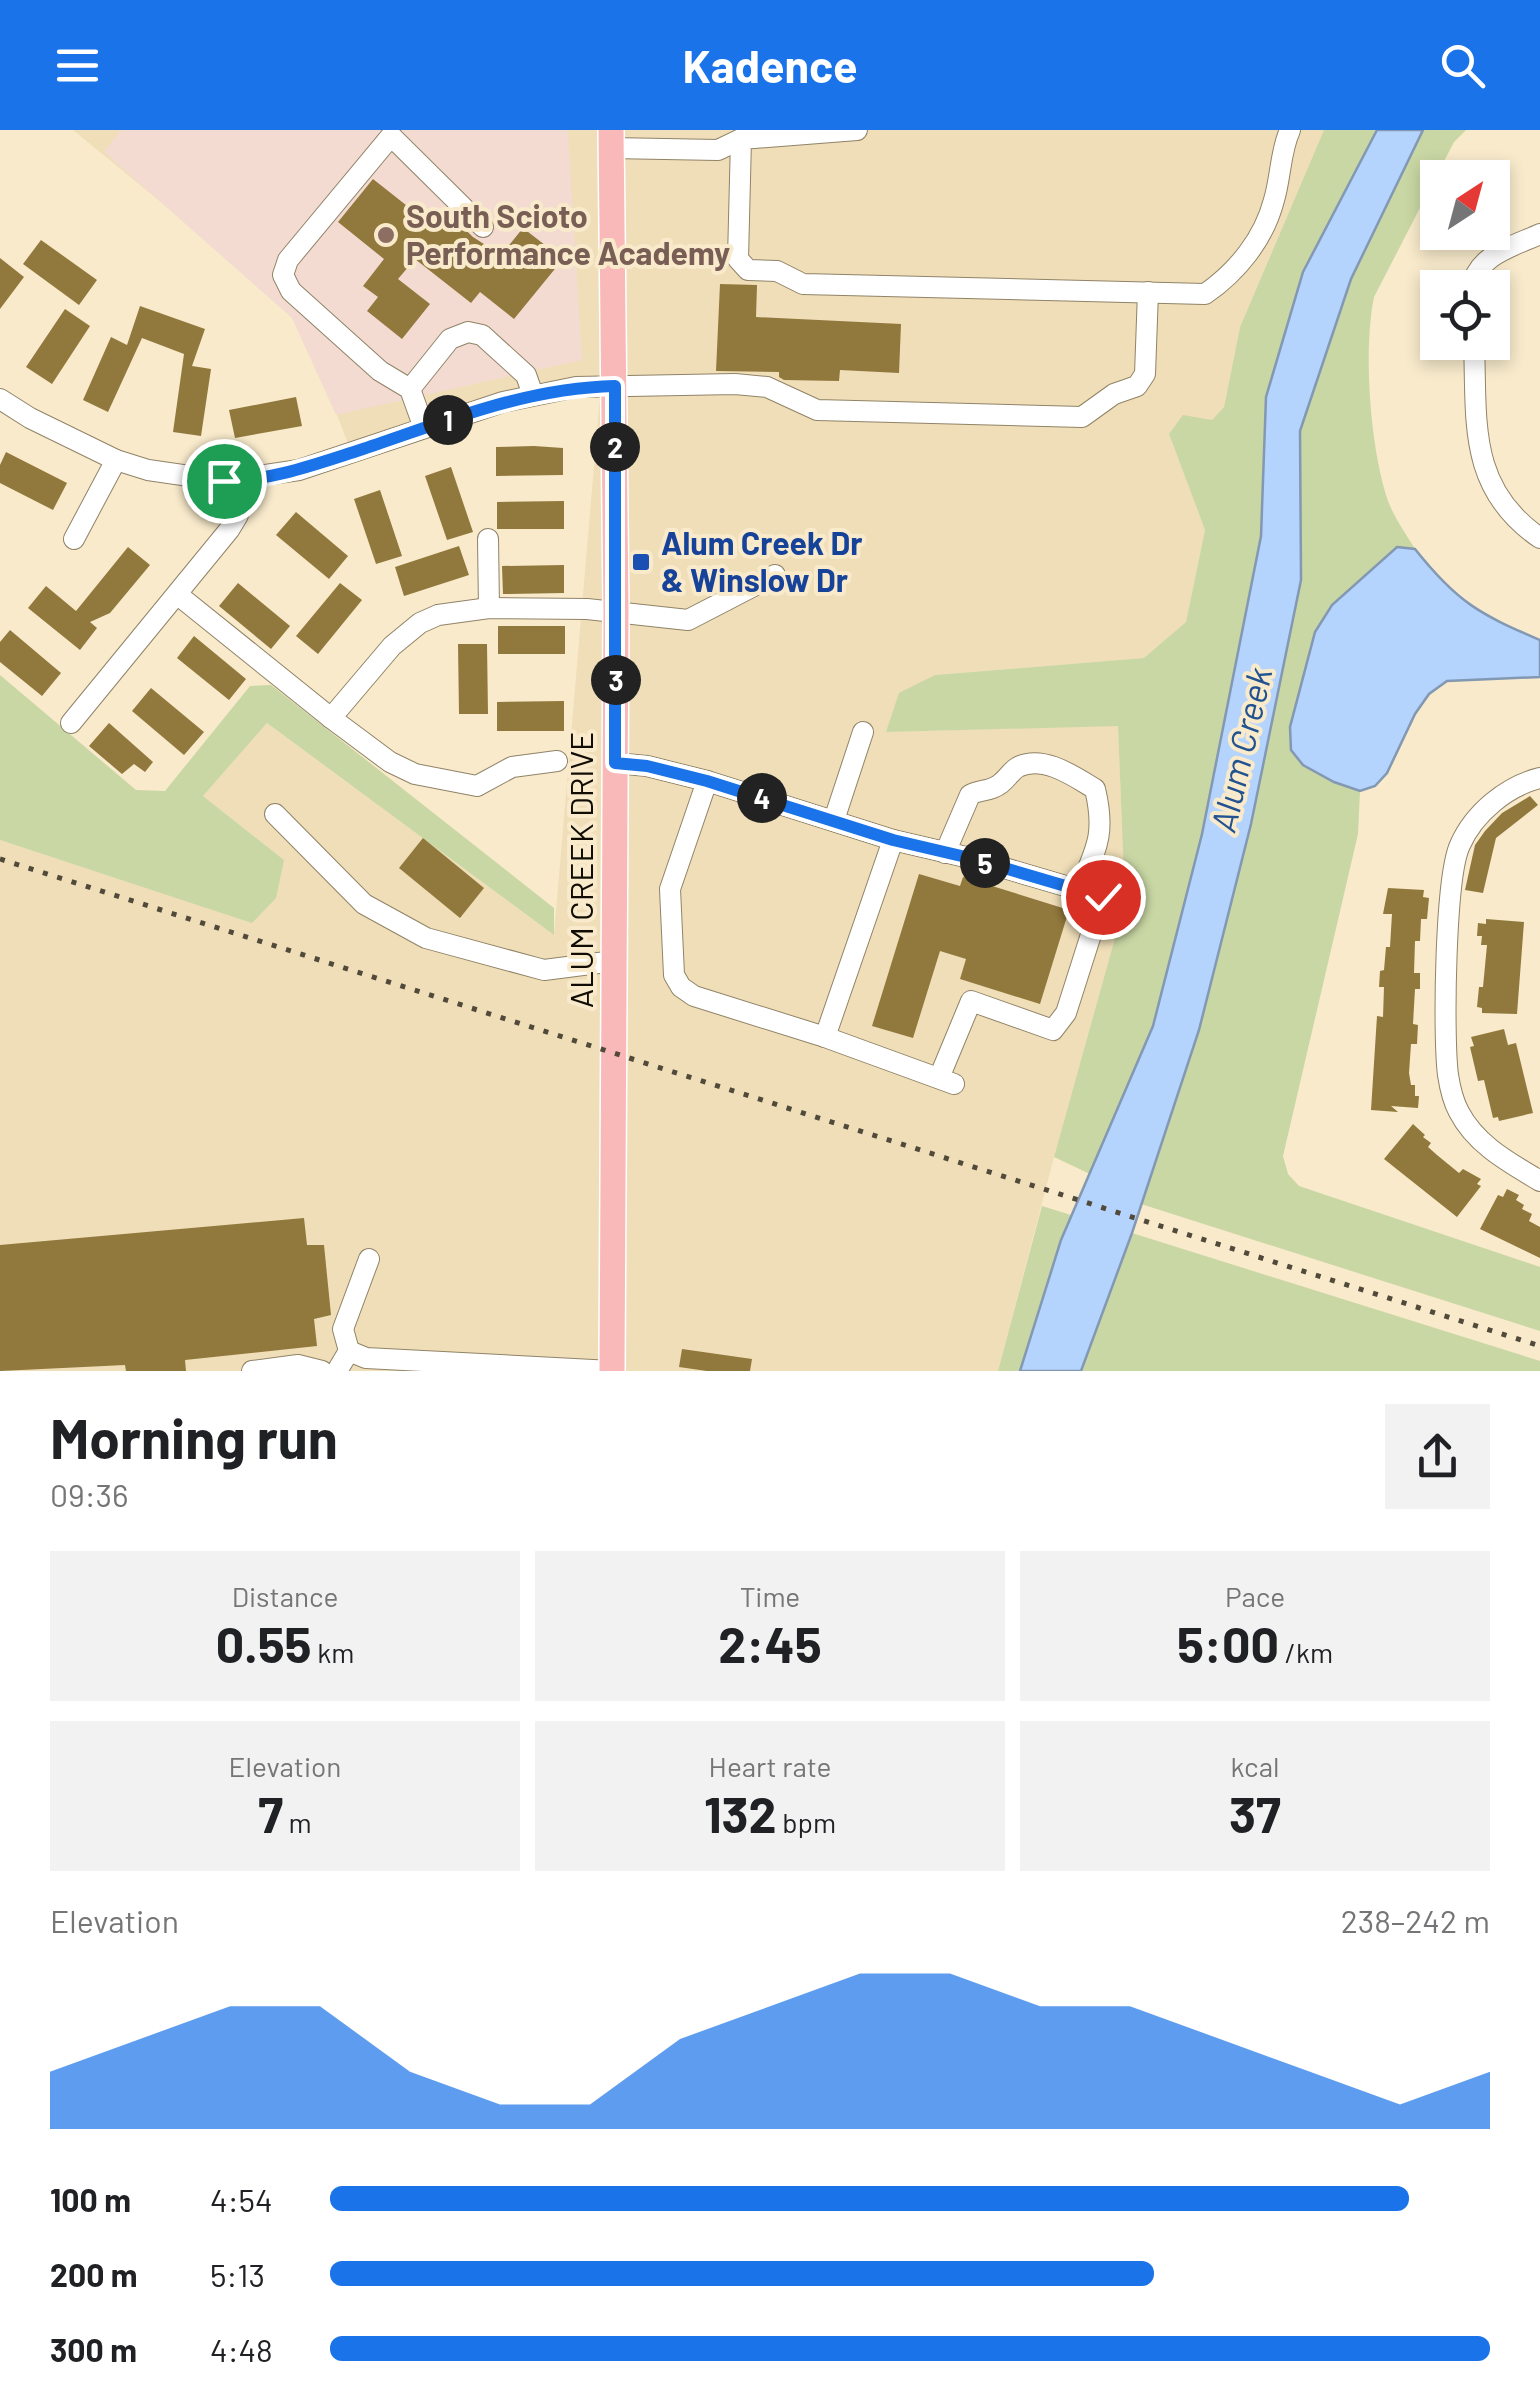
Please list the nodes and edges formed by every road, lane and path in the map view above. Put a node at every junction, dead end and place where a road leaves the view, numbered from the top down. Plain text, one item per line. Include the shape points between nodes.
1 (857, 130) edge
2 (1290, 130) edge
3 (732, 135) edge
4 (611, 139) edge
5 (483, 228) dead end
6 (1540, 234) edge
7 (1479, 270) edge
8 (1148, 292) junction
9 (1475, 360) edge
10 (615, 386) junction
11 (410, 389) junction
12 (532, 395) junction
13 (0, 399) edge
14 (424, 428) junction
15 (116, 460) junction
16 (240, 481) junction
17 (1540, 538) edge
18 (74, 539) dead end
19 (488, 539) dead end
20 (775, 575) dead end
21 (178, 595) junction
22 (489, 608) junction
23 (616, 610) junction
24 (331, 718) junction
25 (71, 724) dead end
26 (863, 732) dead end
27 (556, 761) dead end
28 (615, 763) junction
29 (1540, 778) edge
30 (707, 781) junction
31 (276, 814) dead end
32 (834, 820) junction
33 (893, 840) junction
34 (945, 854) junction
35 (1079, 890) junction
36 (614, 960) junction
37 (825, 1037) junction
38 (1540, 1181) edge
39 (369, 1259) dead end
40 (348, 1351) junction
41 (252, 1371) edge
42 (322, 1371) edge
43 (336, 1371) edge
44 (612, 1371) edge

1 - 3 street
2 - 8 street via 1274,204 1239,266 1205,294
3 - 4 street via 718,150
3 - 8 street via 738,259 748,270 777,271 802,284
4 - 10 main road, ALUM CREEK DRIVE
5 - 11 street via 392,136 288,260 283,275 292,292 380,371
6 - 7 street
8 - 10 street via 1145,374 1082,417 817,410 767,387
9 - 17 street via 1488,480 1510,514
10 - 12 street
10 - 23 main road, ALUM CREEK DRIVE
11 - 12 street via 450,339 468,332 482,335 526,375
11 - 14 street
12 - 14 street
13 - 15 street
14 - 16 street via 299,470
15 - 16 street
15 - 18 street
16 - 21 street via 238,515
19 - 22 street
20 - 23 street via 688,620
21 - 24 street
21 - 25 street
22 - 23 street
22 - 24 street via 420,623
23 - 28 main road, ALUM CREEK DRIVE
24 - 27 street via 414,774 477,786 512,767
26 - 32 street
28 - 30 street
28 - 36 main road, ALUM CREEK DRIVE
29 - 38 street via 1503,794 1460,845 1452,891 1447,1063 1452,1096 1467,1125
30 - 32 street
30 - 37 street via 670,890 674,975 694,996
31 - 36 street via 364,904 426,938 544,970
32 - 33 street
33 - 34 street
33 - 37 street
34 - 35 street
34 - 35 street via 970,794 988,791 1031,763 1063,770 1095,789 1101,813 1101,838
35 - 37 street via 1103,897 1066,1012 1053,1030 971,1001 947,1081
36 - 44 main road, ALUM CREEK DRIVE
39 - 40 street via 343,1328
40 - 43 street
40 - 44 street via 366,1358
41 - 42 street via 298,1365

